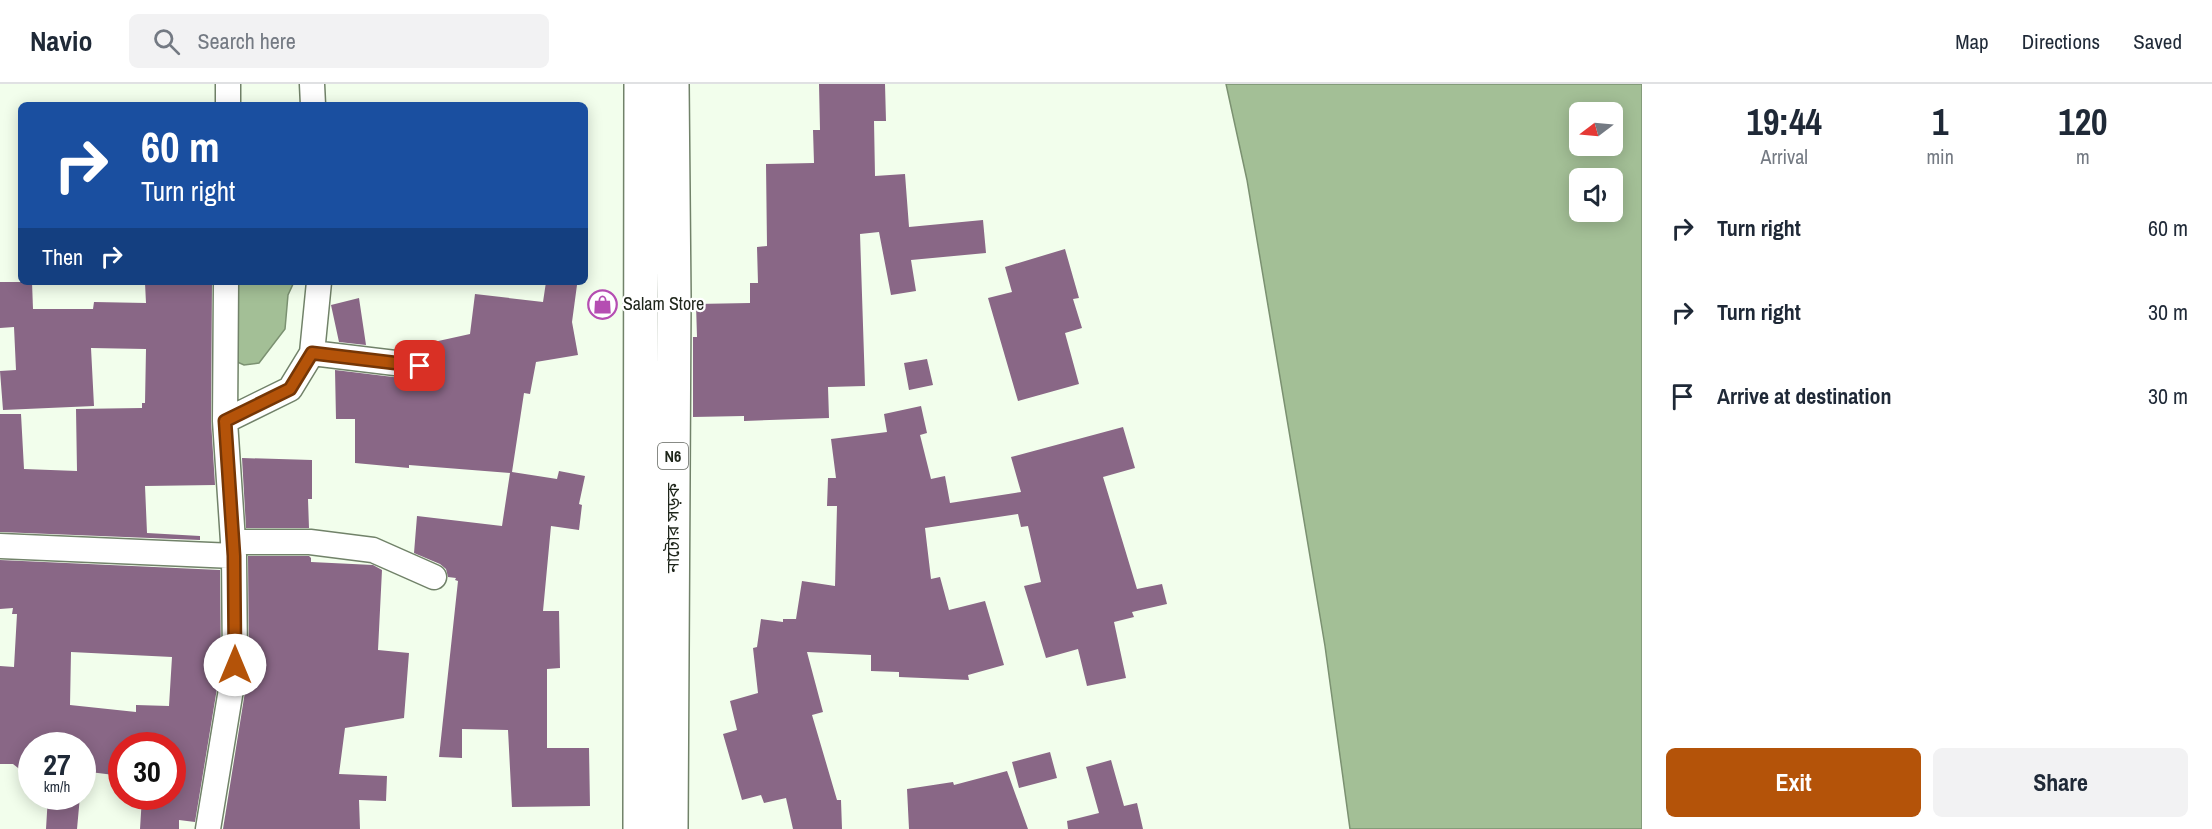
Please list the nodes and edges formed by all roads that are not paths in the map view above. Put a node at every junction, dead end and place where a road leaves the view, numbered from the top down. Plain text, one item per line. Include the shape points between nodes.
1 (228, 84) edge
2 (312, 84) edge
3 (641, 84) edge
4 (672, 84) edge
5 (228, 102) edge
6 (313, 102) edge
7 (226, 285) edge
8 (319, 285) edge
9 (312, 353) junction
10 (420, 366) dead end
11 (225, 421) junction
12 (0, 546) edge
13 (233, 549) junction
14 (435, 577) dead end
15 (208, 829) edge
16 (640, 829) edge
17 (671, 829) edge

1 - 5 street
2 - 6 street
3 - 16 highway, N6
4 - 17 highway, নাটোর সড়ক / N6
7 - 11 street
8 - 9 street
9 - 10 street
9 - 11 street via 290,389
11 - 13 street
12 - 13 street
13 - 14 street via 310,542 373,550
13 - 15 street via 235,665

